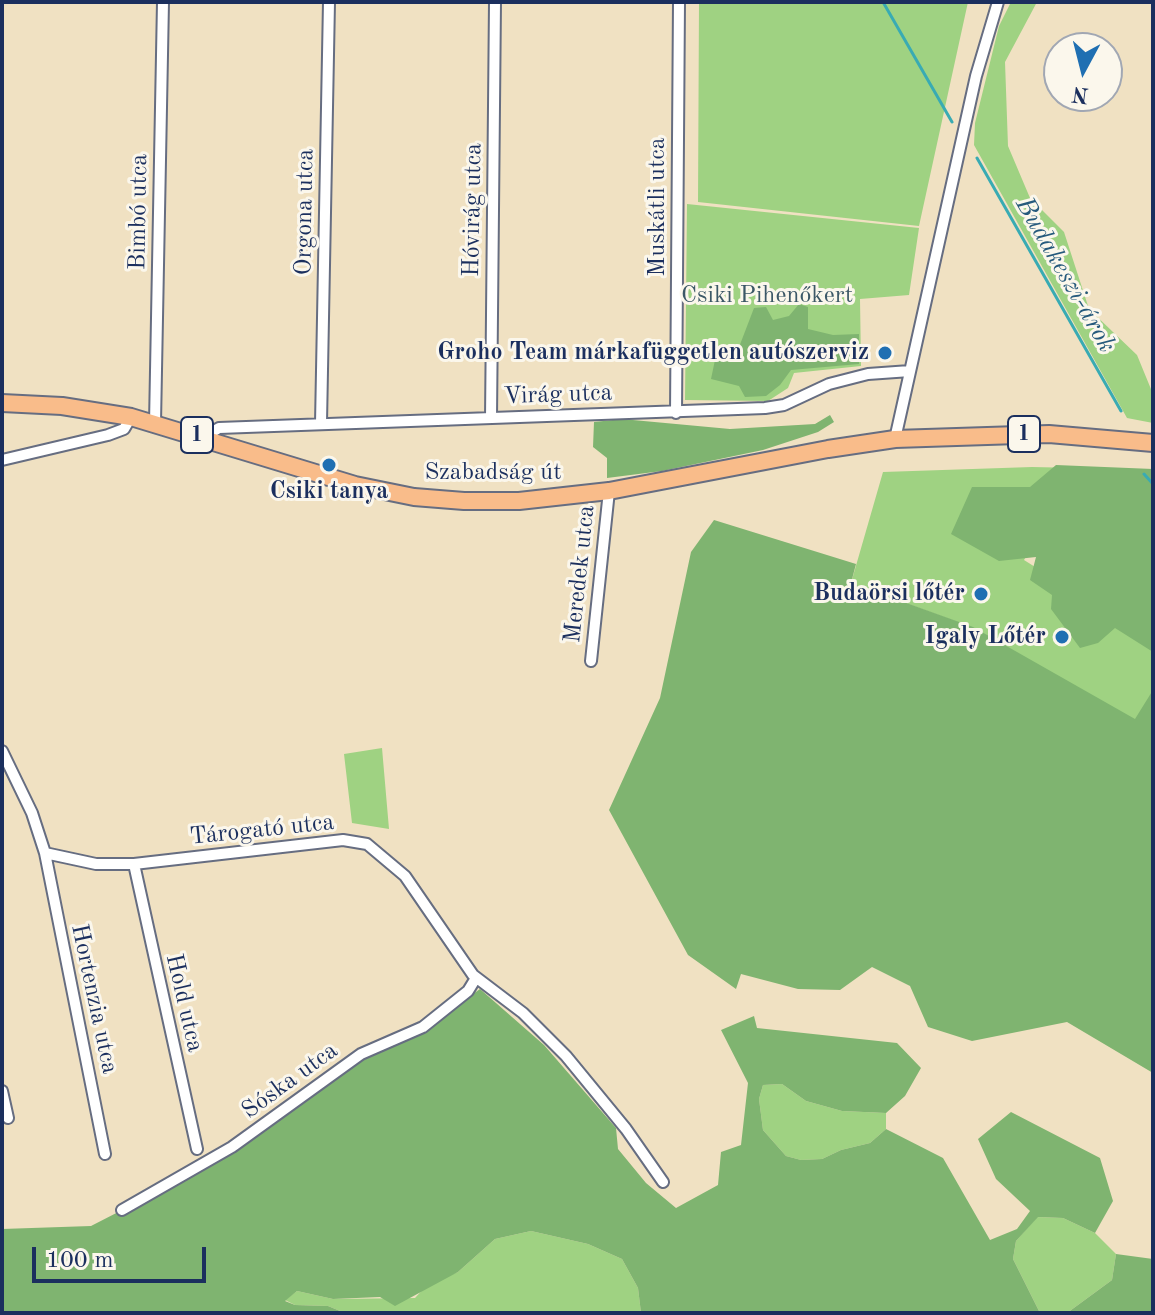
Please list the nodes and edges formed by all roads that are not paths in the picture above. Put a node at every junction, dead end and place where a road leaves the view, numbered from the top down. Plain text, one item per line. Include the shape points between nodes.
1 (163, 2) edge
2 (329, 2) edge
3 (495, 2) edge
4 (679, 2) edge
5 (998, 2) edge
6 (910, 371) junction
7 (2, 403) edge
8 (676, 413) junction
9 (131, 417) junction
10 (491, 418) junction
11 (155, 423) junction
12 (321, 423) junction
13 (204, 437) junction
14 (895, 439) junction
15 (1153, 443) edge
16 (2, 460) edge
17 (609, 491) junction
18 (591, 661) dead end
19 (2, 751) edge
20 (45, 853) junction
21 (134, 864) junction
22 (476, 978) junction
23 (2, 1091) edge
24 (8, 1118) dead end
25 (197, 1149) dead end
26 (105, 1154) dead end
27 (663, 1182) dead end
28 (122, 1210) dead end

1 - 11 street, Bimbó utca
2 - 12 street, Orgona utca
3 - 10 street, Hóvirág utca
4 - 8 street, Muskátli utca
5 - 6 street via 976,76
6 - 8 street, Virág utca via 829,384 784,405
6 - 14 street
7 - 9 main road, Szabadság út / 1
8 - 10 street, Virág utca
9 - 11 main road, Szabadság út / 1
9 - 16 street via 124,429 108,435
10 - 12 street, Virág utca
11 - 13 main road, Szabadság út / 1
12 - 13 street, Virág utca via 219,428
13 - 17 main road, Szabadság út / 1 via 355,485 414,497 514,501
14 - 15 main road, Szabadság út / 1 via 1033,434
14 - 17 main road, Szabadság út / 1
17 - 18 street, Meredek utca
19 - 20 street, Hortenzia utca
20 - 21 street, Tárogató utca via 96,864
20 - 26 street, Hortenzia utca
21 - 22 street, Tárogató utca via 343,840 367,844 405,876
21 - 25 street, Hold utca
22 - 27 street, Tárogató utca via 523,1013 566,1056
22 - 28 street, Sóska utca via 468,991 423,1027 361,1054 232,1147
23 - 24 street

